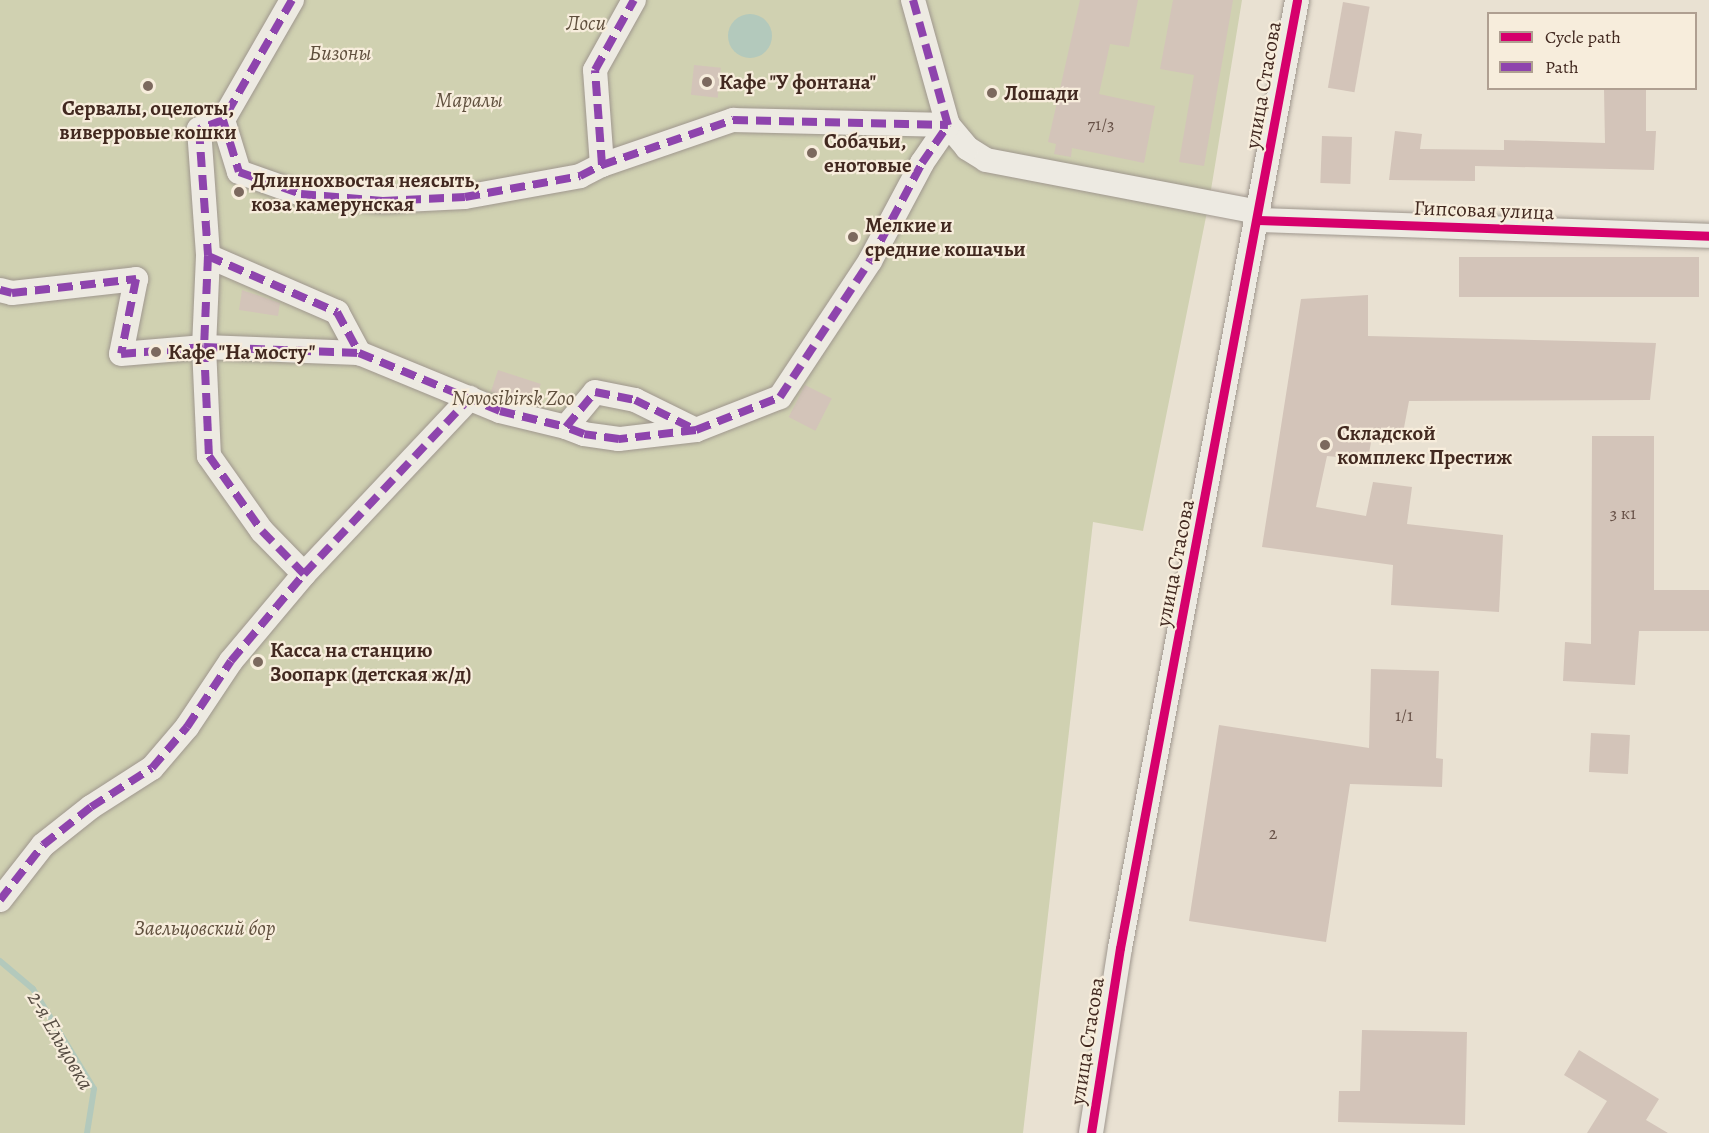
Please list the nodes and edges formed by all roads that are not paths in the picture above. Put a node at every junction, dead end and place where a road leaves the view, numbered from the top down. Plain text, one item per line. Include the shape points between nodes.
1 (292, 0) edge
2 (634, 0) edge
3 (913, 0) edge
4 (1297, 0) edge
5 (223, 120) junction
6 (948, 124) junction
7 (603, 165) junction
8 (1259, 216) junction
9 (1709, 236) edge
10 (208, 256) junction
11 (0, 290) edge
12 (204, 347) junction
13 (359, 353) junction
14 (470, 398) junction
15 (566, 427) junction
16 (696, 430) junction
17 (304, 574) junction
18 (0, 900) edge
19 (1091, 1133) edge

1 - 5 street
2 - 7 street via 596,70
3 - 6 street
4 - 8 street, улица Стасова
5 - 7 street via 239,172 302,194 383,201 465,197 580,176
5 - 10 street via 200,129
6 - 7 street via 733,120
6 - 8 street, Гипсовая улица via 967,148 1005,166
6 - 16 street via 922,163 870,261 780,397
8 - 9 street, Гипсовая улица
8 - 19 street, улица Стасова via 1120,948
10 - 12 street
10 - 13 street via 337,312
11 - 12 street via 12,293 136,279 121,354
12 - 13 street
12 - 17 street via 209,456 262,531
13 - 14 street
14 - 15 street via 500,411
14 - 17 street
15 - 16 street via 619,439
15 - 16 street via 595,392 635,400
17 - 18 street via 231,661 187,727 152,768 91,807 43,845

